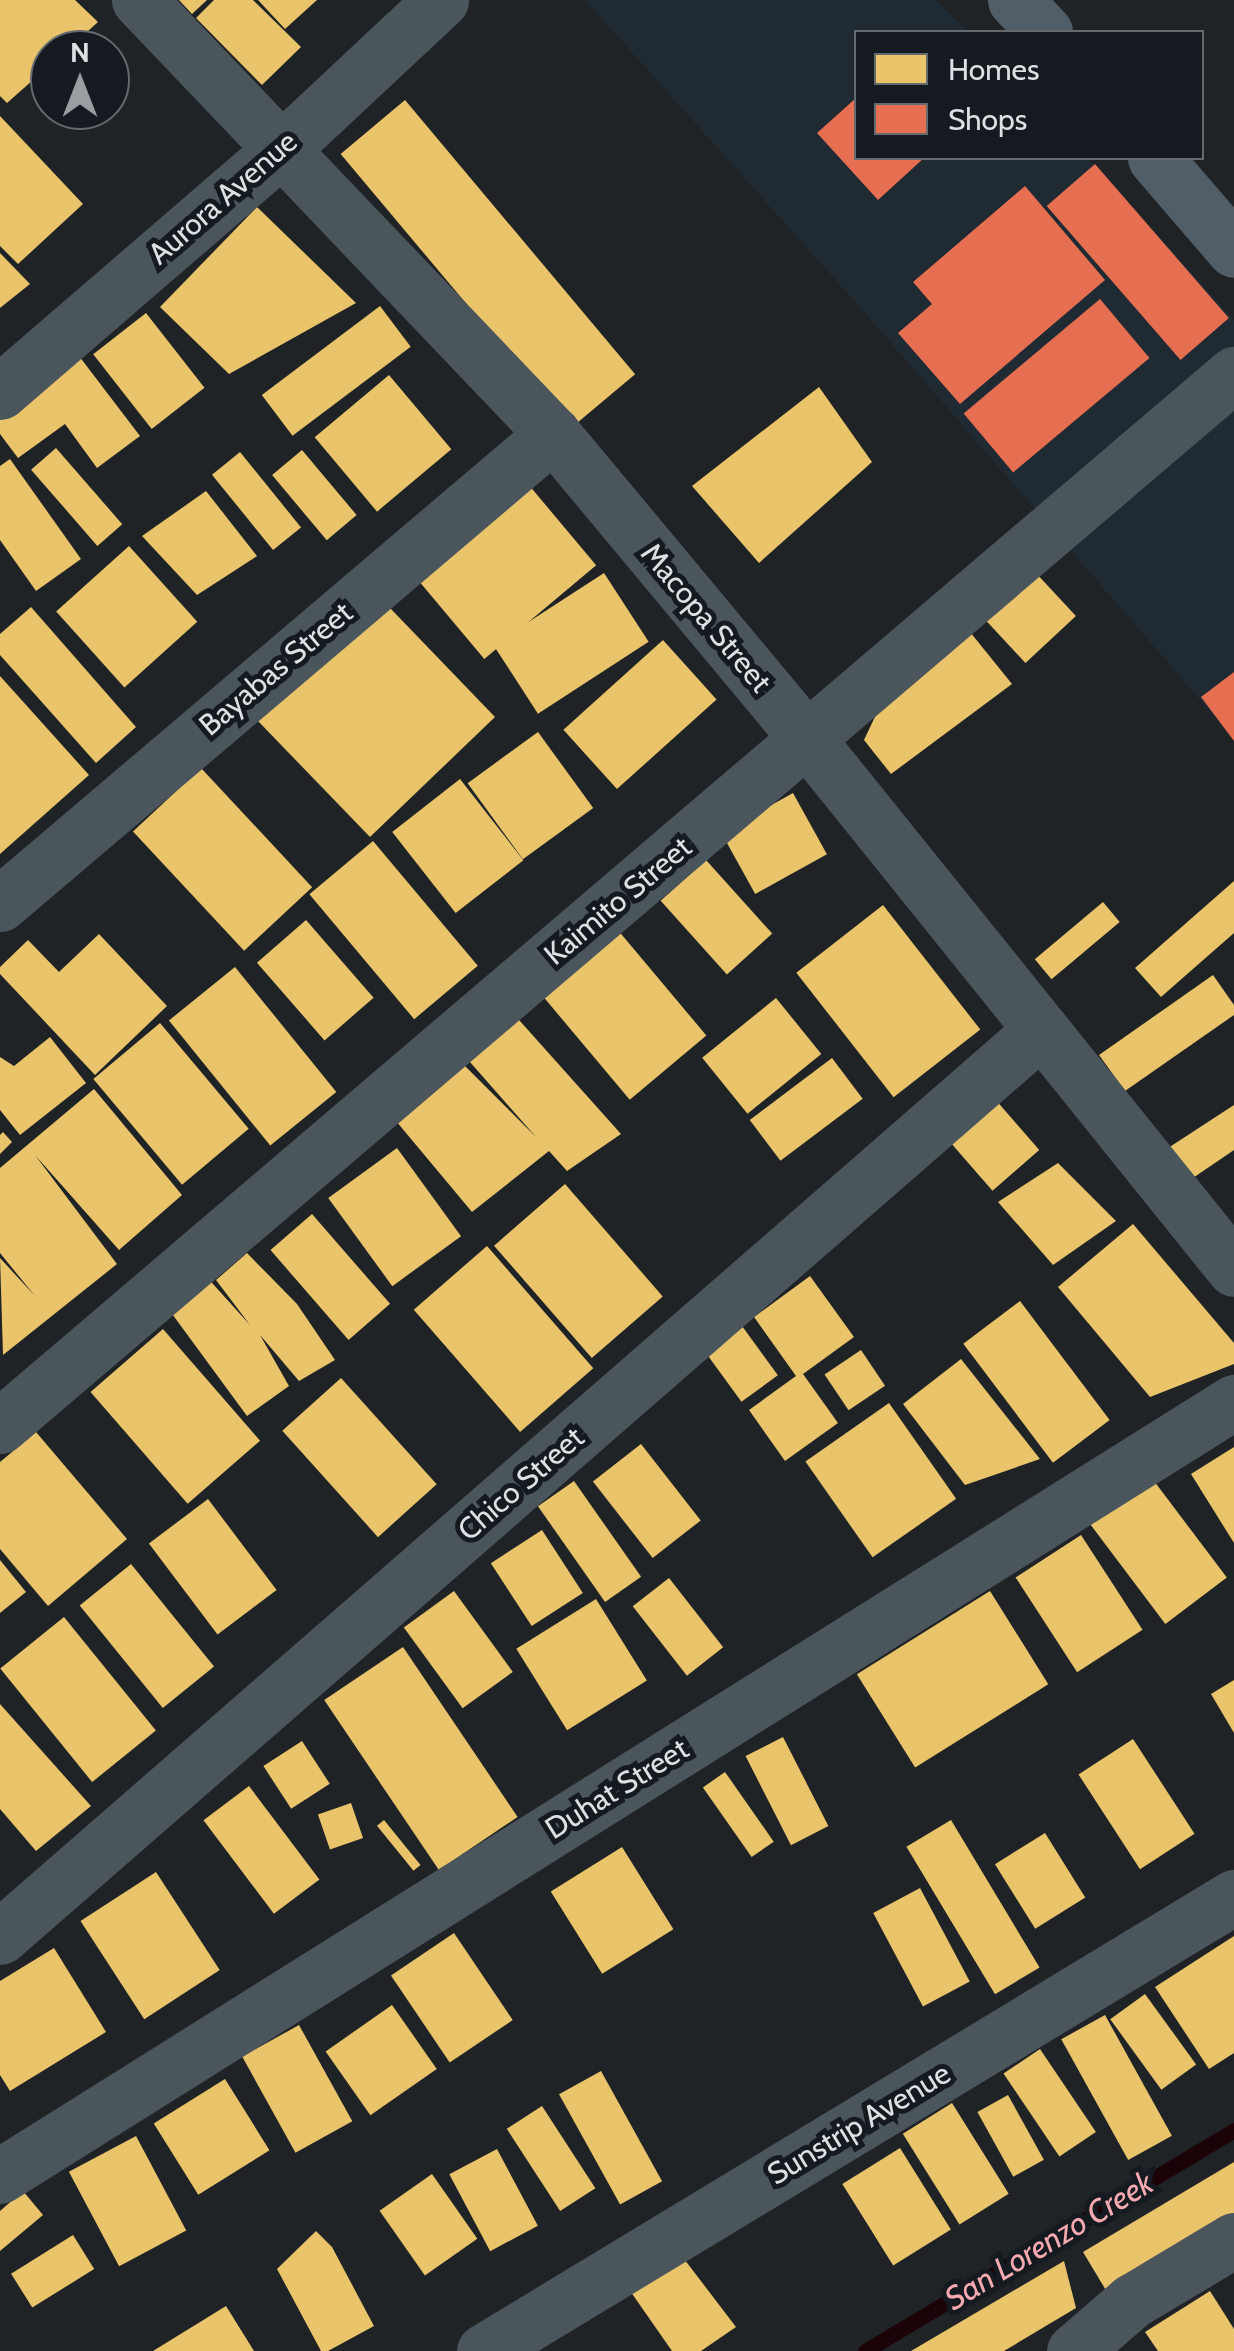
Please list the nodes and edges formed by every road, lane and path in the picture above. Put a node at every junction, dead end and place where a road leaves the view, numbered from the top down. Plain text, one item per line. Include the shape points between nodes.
1 (139, 0) edge
2 (441, 0) edge
3 (1015, 0) edge
4 (1043, 30) edge
5 (282, 148) junction
6 (1156, 160) edge
7 (1234, 250) edge
8 (1234, 374) edge
9 (0, 392) edge
10 (552, 434) junction
11 (808, 740) junction
12 (0, 904) edge
13 (1041, 1030) junction
14 (1234, 1269) edge
15 (1234, 1402) edge
16 (0, 1426) edge
17 (1234, 1897) edge
18 (0, 1937) edge
19 (0, 2176) edge
20 (1234, 2240) edge
21 (484, 2351) edge
22 (1074, 2351) edge

1 - 5 street, Macopa Street
2 - 5 street, Aurora Avenue
3 - 4 main road
5 - 9 street, Aurora Avenue
5 - 10 street, Macopa Street
6 - 7 main road
8 - 11 street, Kaimito Street
10 - 11 street, Macopa Street
10 - 12 street, Bayabas Street
11 - 13 street, Macopa Street
11 - 16 street, Kaimito Street
13 - 14 street, Macopa Street
13 - 18 street, Chico Street
15 - 19 street, Duhat Street
17 - 21 street, Sunstrip Avenue
20 - 22 street via 1132,2301

